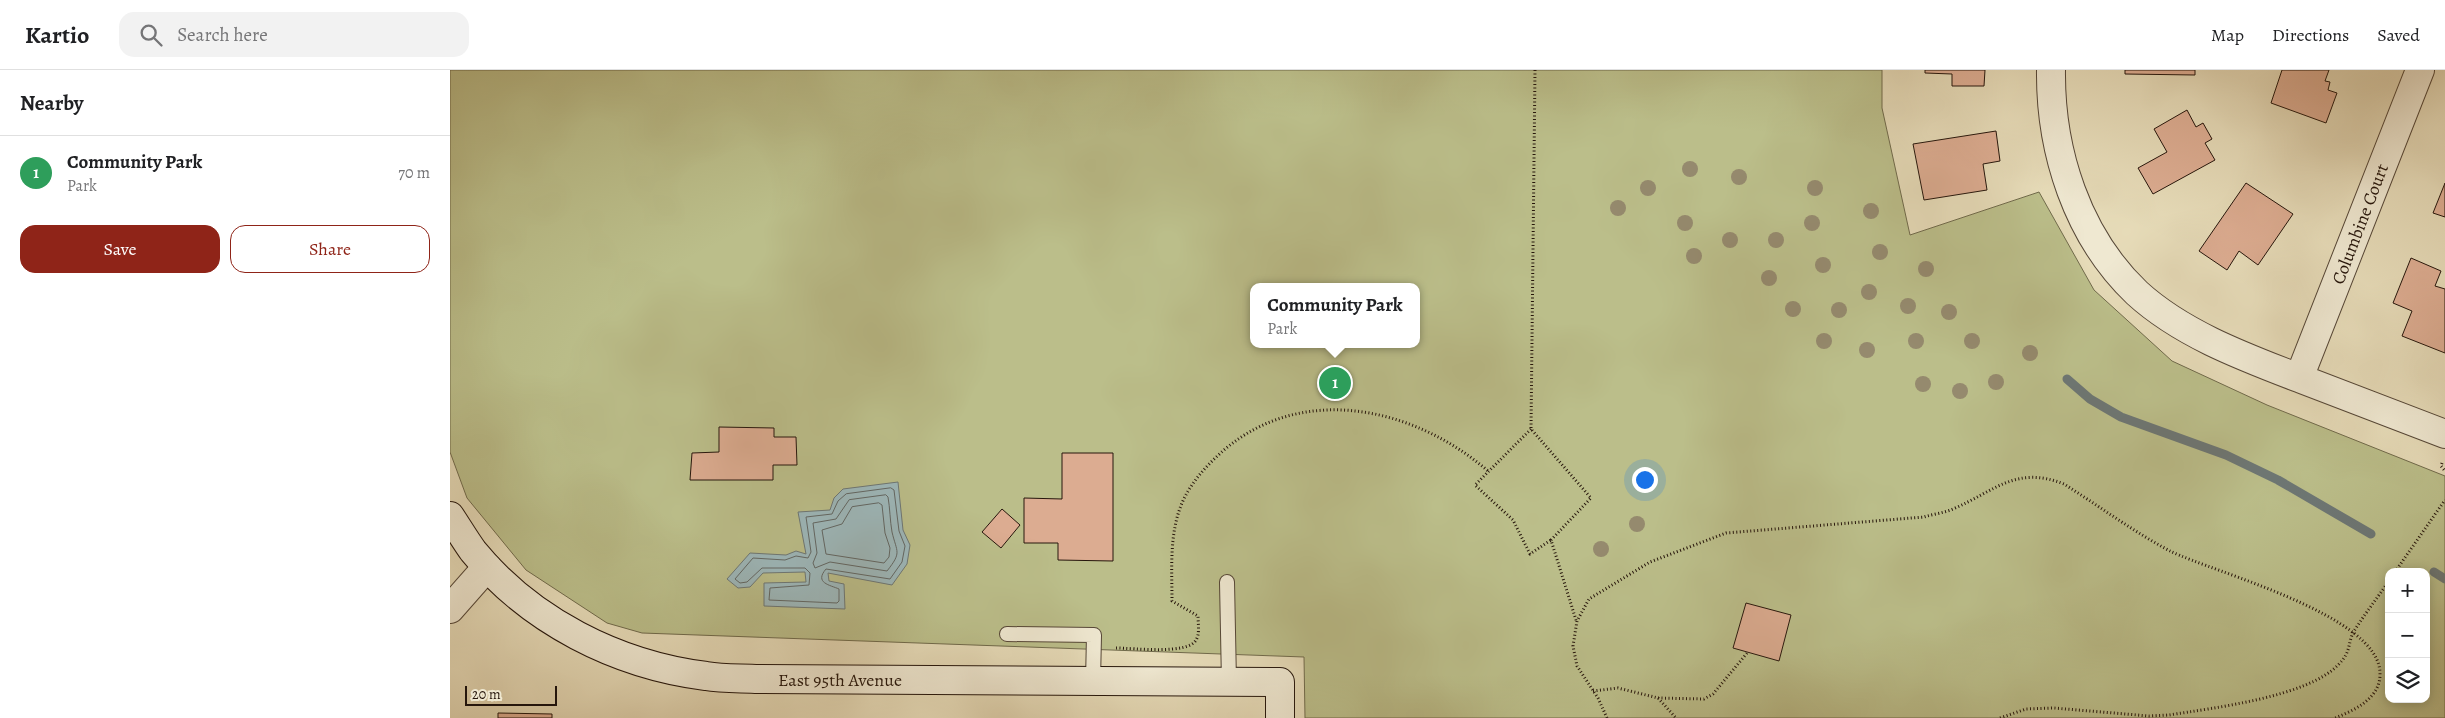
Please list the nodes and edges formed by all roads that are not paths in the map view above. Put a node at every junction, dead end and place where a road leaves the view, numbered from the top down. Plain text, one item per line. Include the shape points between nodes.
1 (2051, 70) edge
2 (2420, 70) edge
3 (2299, 378) junction
4 (2445, 434) edge
5 (450, 516) edge
6 (487, 567) junction
7 (1227, 582) dead end
8 (450, 609) edge
9 (1007, 634) dead end
10 (1093, 681) junction
11 (1229, 682) junction
12 (1280, 718) edge

1 - 3 street via 2056,140 2070,189 2088,227 2109,260 2137,293 2176,322 2241,355
2 - 3 street, Columbine Court
3 - 4 street
5 - 6 street, East 95th Avenue
6 - 8 street
6 - 10 street, East 95th Avenue via 532,607 574,634 626,658 662,669 759,679
7 - 11 lane
9 - 10 lane via 1094,635
10 - 11 street, East 95th Avenue
11 - 12 street, East 95th Avenue via 1280,682

